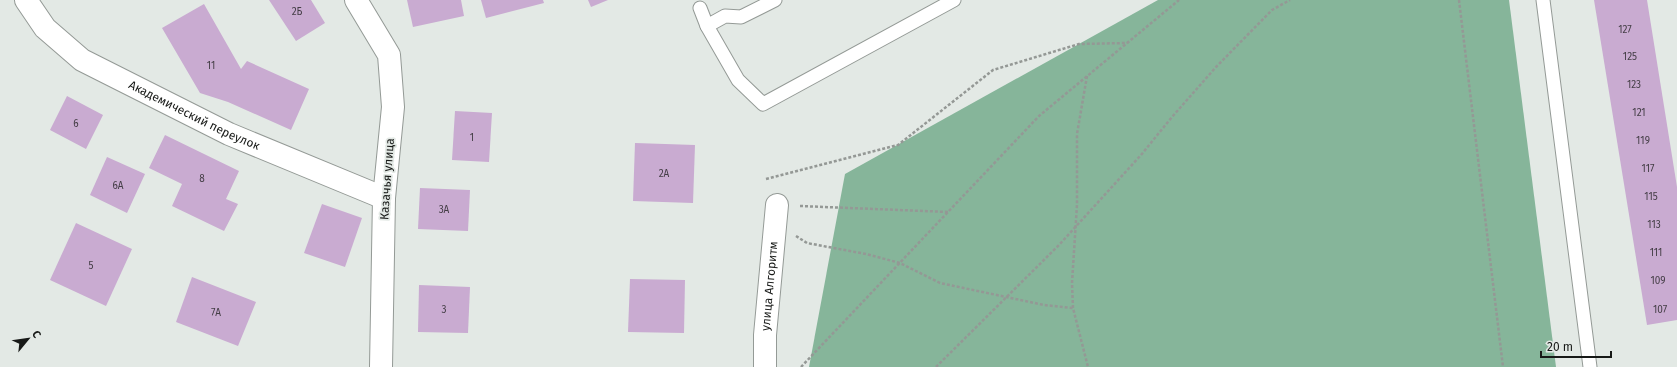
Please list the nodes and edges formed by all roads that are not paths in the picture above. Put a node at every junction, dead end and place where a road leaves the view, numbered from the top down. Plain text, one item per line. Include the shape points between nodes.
1 (26, 0) edge
2 (356, 0) edge
3 (775, 0) edge
4 (954, 0) edge
5 (1543, 0) edge
6 (700, 8) dead end
7 (707, 26) junction
8 (384, 198) junction
9 (776, 214) road end
10 (381, 367) edge
11 (765, 367) edge
12 (1590, 367) edge

1 - 8 street, Академический переулок via 46,28 82,60 229,134
2 - 8 street, Казачья улица via 389,55 393,107
3 - 7 lane via 741,17 725,16
4 - 7 lane via 763,104 738,80
5 - 12 lane
6 - 7 lane
8 - 10 street, Казачья улица
9 - 11 street, улица Алгоритм via 765,335

